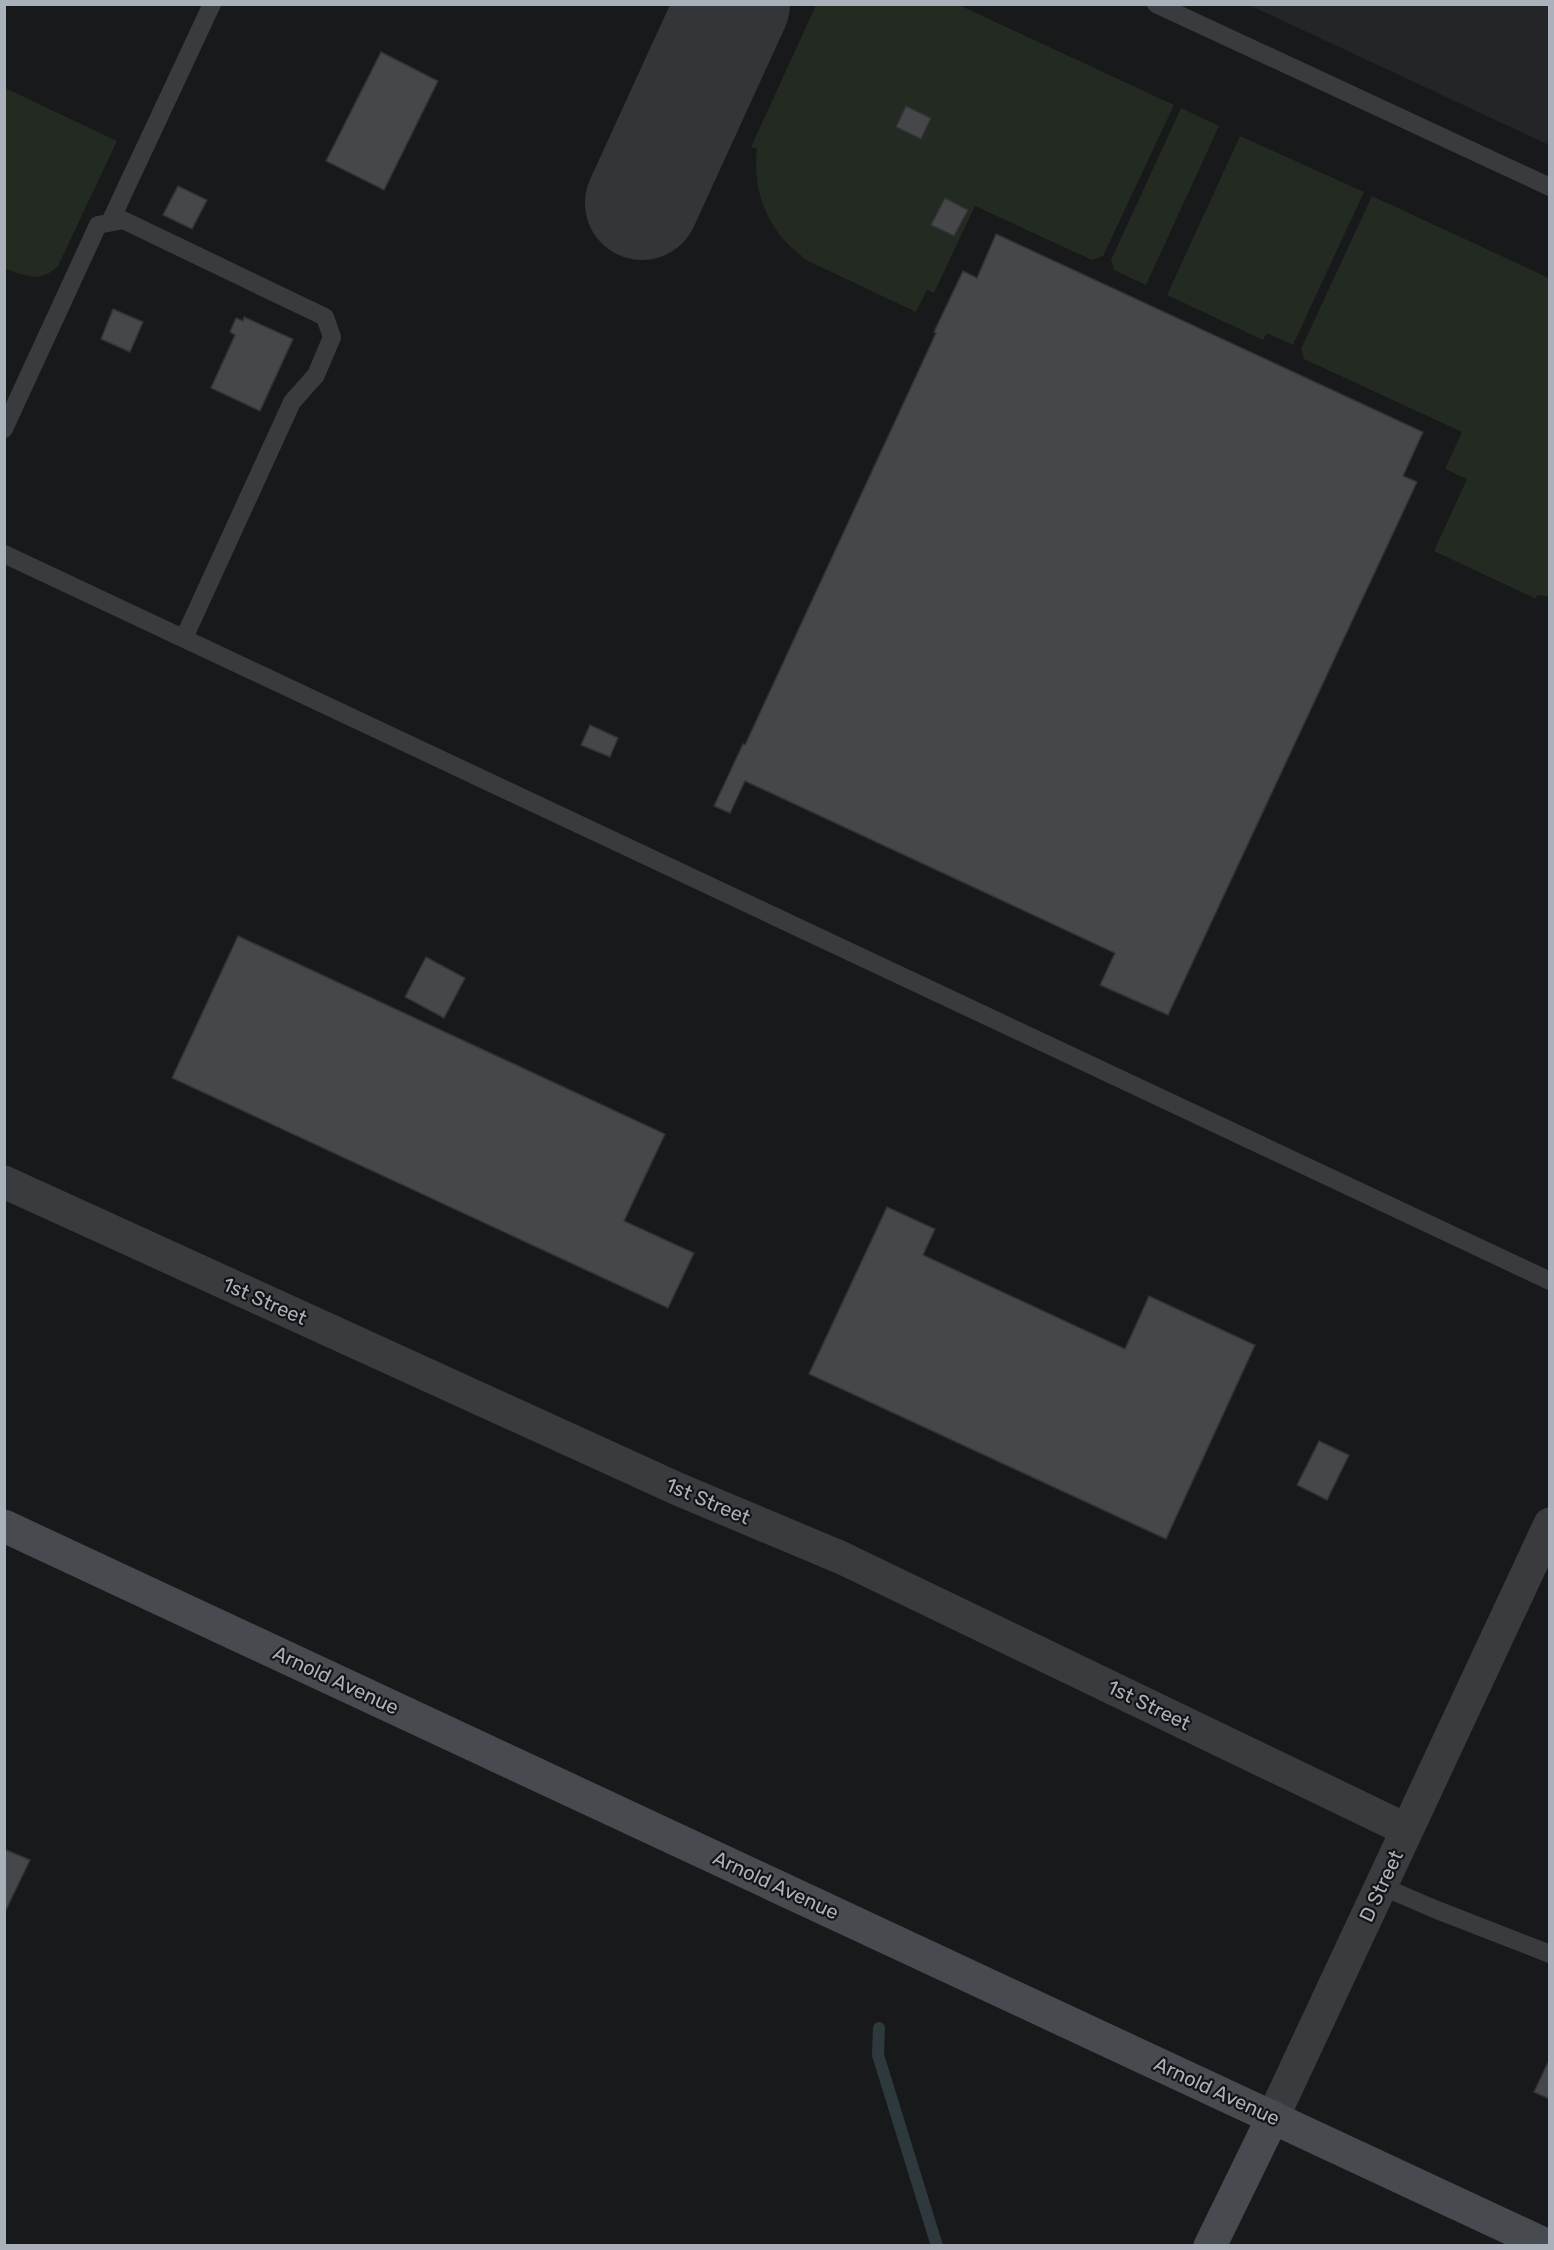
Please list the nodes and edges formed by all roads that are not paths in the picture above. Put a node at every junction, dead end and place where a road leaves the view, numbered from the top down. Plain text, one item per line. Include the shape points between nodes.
1 (212, 4) edge
2 (1156, 4) edge
3 (1550, 187) edge
4 (110, 222) junction
5 (4, 429) edge
6 (4, 554) edge
7 (184, 639) junction
8 (4, 1182) edge
9 (1549, 1280) edge
10 (1550, 1524) edge
11 (4, 1526) edge
12 (1407, 1830) junction
13 (1381, 1886) junction
14 (1550, 1954) edge
15 (1273, 2117) junction
16 (1210, 2246) edge
17 (1548, 2246) edge

1 - 4 lane
2 - 3 lane
4 - 5 lane via 98,225
4 - 7 lane via 123,220 325,317 332,337 316,375 292,402
6 - 7 lane
7 - 9 lane
8 - 12 street, 1st Street via 680,1490 842,1558
10 - 12 street, D Street
11 - 15 street, Arnold Avenue
12 - 13 street, D Street
13 - 14 lane
13 - 15 street, D Street
15 - 16 street, D Street
15 - 17 street, Arnold Avenue

